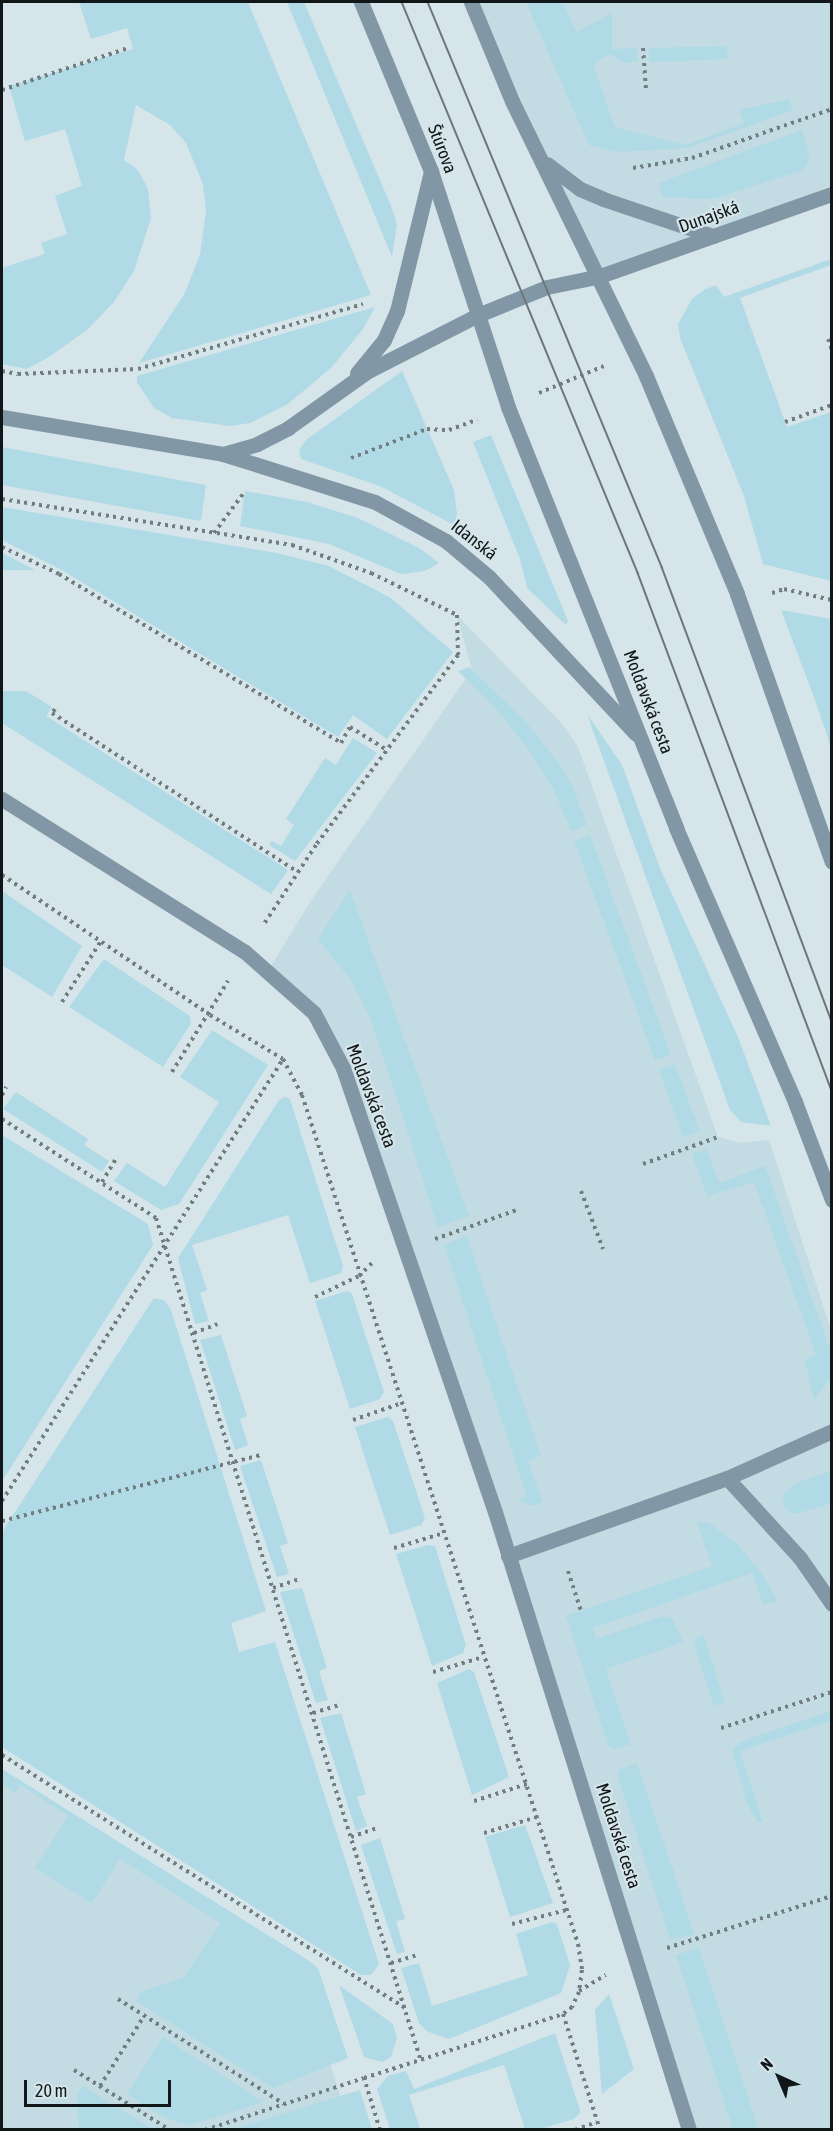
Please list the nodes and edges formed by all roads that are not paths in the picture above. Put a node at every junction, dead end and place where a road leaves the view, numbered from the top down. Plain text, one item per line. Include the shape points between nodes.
1 (361, 2) edge
2 (471, 2) edge
3 (542, 160) junction
4 (431, 171) junction
5 (831, 194) edge
6 (713, 236) junction
7 (600, 276) junction
8 (478, 315) junction
9 (348, 385) junction
10 (2, 417) edge
11 (223, 454) junction
12 (644, 743) junction
13 (2, 799) edge
14 (831, 862) edge
15 (831, 1200) edge
16 (831, 1431) edge
17 (727, 1478) junction
18 (508, 1556) junction
19 (831, 1604) edge
20 (689, 2130) edge

1 - 4 street, Štúrova
2 - 3 street
3 - 6 street via 595,195
3 - 7 street
4 - 8 street, Štúrova
4 - 9 street, Idanská via 398,311 384,340
5 - 6 street, Dunajská
6 - 7 street, Dunajská
7 - 8 street, Dunajská via 547,287
7 - 14 street via 636,352 736,594
8 - 9 street, Idanská via 413,346
8 - 12 street, Moldavská cesta via 508,407
9 - 11 street, Idanská via 288,428 257,444
10 - 11 street, Idanská
11 - 12 street, Idanská via 375,502 446,541 489,577 544,633
12 - 15 street, Moldavská cesta via 676,828 795,1101
13 - 18 street, Moldavská cesta via 245,952 314,1013 343,1068
16 - 17 street
17 - 18 street
17 - 19 street via 800,1558
18 - 20 street, Moldavská cesta

